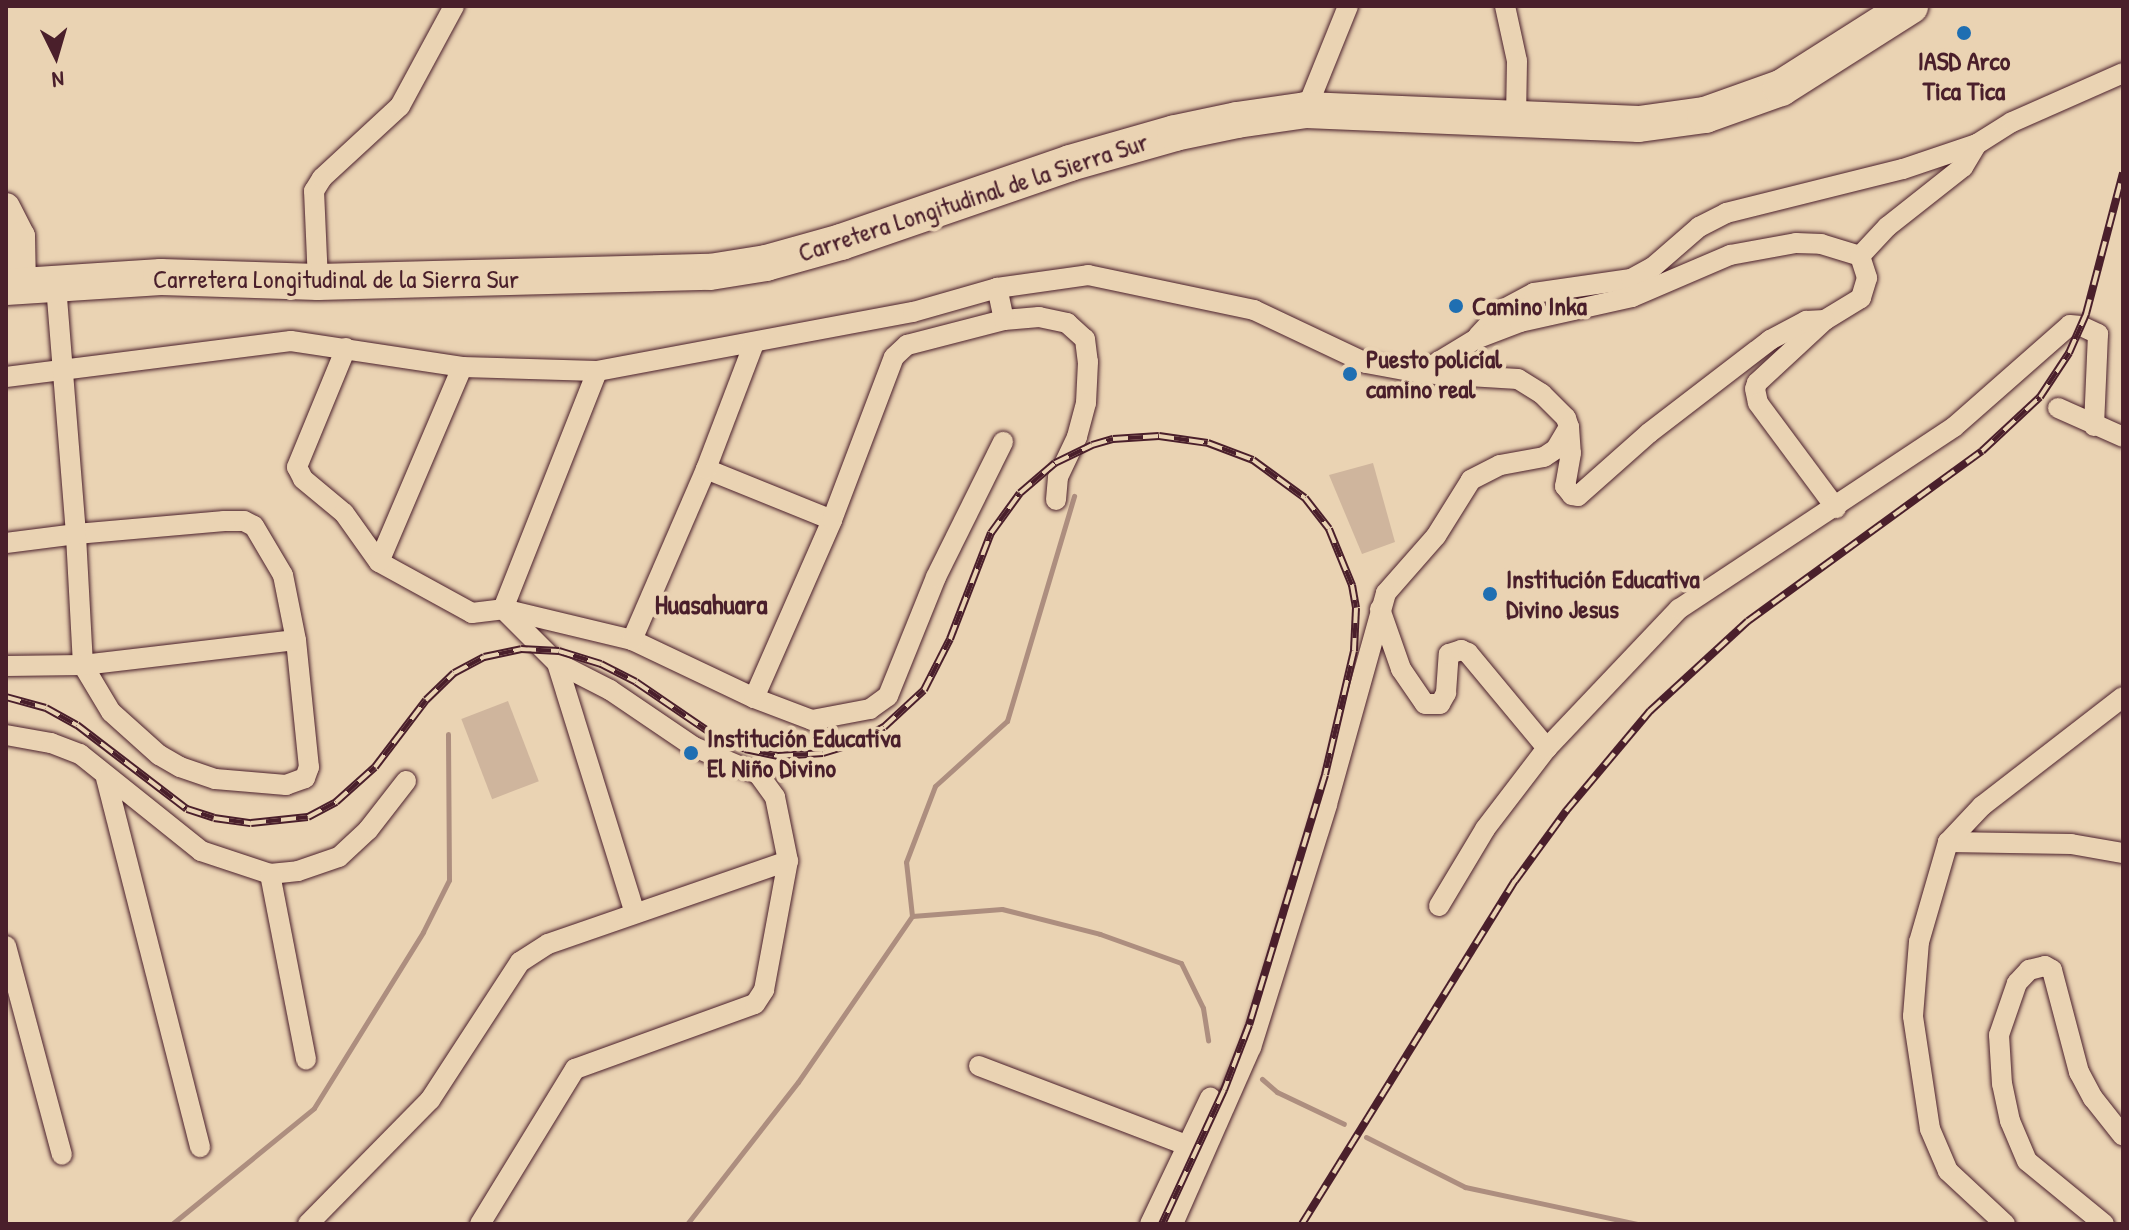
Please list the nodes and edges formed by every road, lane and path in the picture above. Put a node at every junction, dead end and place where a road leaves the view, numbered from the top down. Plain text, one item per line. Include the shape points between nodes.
1 (454, 6) edge
2 (1348, 6) edge
3 (1505, 6) edge
4 (1910, 6) edge
5 (2123, 73) edge
6 (1306, 110) junction
7 (1516, 121) junction
8 (1977, 144) junction
9 (6, 207) edge
10 (1860, 256) junction
11 (318, 282) junction
12 (28, 285) edge
13 (997, 288) junction
14 (1004, 320) junction
15 (1825, 320) junction
16 (1476, 339) junction
17 (754, 343) junction
18 (346, 348) junction
19 (462, 367) junction
20 (61, 368) junction
21 (597, 371) junction
22 (1420, 373) junction
23 (6, 377) edge
24 (2058, 408) dead end
25 (2094, 426) junction
26 (1569, 427) junction
27 (2123, 437) edge
28 (1003, 442) dead end
29 (706, 469) junction
30 (1056, 500) dead end
31 (1836, 508) junction
32 (832, 520) junction
33 (76, 534) junction
34 (6, 543) edge
35 (379, 562) junction
36 (503, 609) junction
37 (1380, 609) junction
38 (296, 640) junction
39 (632, 640) junction
40 (557, 663) junction
41 (83, 665) junction
42 (6, 666) edge
43 (2123, 697) edge
44 (754, 698) junction
45 (6, 735) edge
46 (1547, 748) junction
47 (106, 778) junction
48 (406, 781) dead end
49 (1948, 842) junction
50 (2123, 853) edge
51 (788, 861) junction
52 (270, 874) junction
53 (1439, 906) dead end
54 (635, 913) junction
55 (6, 946) edge
56 (306, 1060) dead end
57 (979, 1066) dead end
58 (1210, 1098) dead end
59 (1215, 1133) junction
60 (2123, 1136) edge
61 (1189, 1140) junction
62 (200, 1147) dead end
63 (62, 1155) dead end
64 (308, 1224) edge
65 (480, 1224) edge
66 (1150, 1224) edge
67 (1173, 1224) edge
68 (2005, 1224) edge
69 (2104, 1224) edge

1 - 11 street via 400,106 314,191
2 - 6 street
3 - 7 street via 1517,61
4 - 7 highway, Carretera Longitudinal de la Sierra Sur via 1781,88 1726,109 1639,124
5 - 8 street via 2012,122
6 - 7 highway, Carretera Longitudinal de la Sierra Sur
6 - 11 highway, Carretera Longitudinal de la Sierra Sur via 1175,133 1108,151 766,263 637,276
8 - 10 street via 1963,167 1887,227
8 - 16 street via 1903,169 1726,213 1631,279 1534,293 1502,310
9 - 12 street via 21,236
10 - 15 street via 1866,268 1864,293
10 - 16 street via 1796,243 1730,255 1632,297 1520,322
11 - 12 highway, Carretera Longitudinal de la Sierra Sur via 161,277
12 - 20 street
13 - 14 street
13 - 17 street via 913,312
13 - 22 street via 1088,275 1254,310 1366,363
14 - 30 street via 1039,317 1067,323 1085,339 1086,403 1058,477
14 - 32 street via 900,350
15 - 26 street via 1806,321 1770,340 1639,441 1578,496 1565,486
15 - 31 street via 1757,383 1755,397
16 - 22 street
17 - 21 street
17 - 29 street
18 - 19 street
18 - 20 street via 291,341 251,343
18 - 35 street via 297,467 303,479 344,513
19 - 21 street
19 - 35 street
20 - 23 street
20 - 33 street
21 - 36 street
22 - 26 street via 1518,379 1542,394
24 - 25 street
25 - 27 street
25 - 31 street via 2098,334 2070,325 1954,427
26 - 37 street via 1550,454 1500,465 1471,480 1436,536 1394,581
28 - 44 street via 936,577 888,696 870,709 812,720
29 - 32 street
29 - 39 street
31 - 46 street via 1679,609
32 - 44 street
33 - 34 street
33 - 38 street via 244,521 254,526 277,563
33 - 41 street
35 - 36 street via 472,613
36 - 39 street
36 - 40 street
37 - 46 street via 1401,669 1425,704 1440,704 1449,654 1461,650
37 - 59 street via 1265,1005
38 - 41 street
38 - 41 street via 309,767 305,778 286,785 215,779 159,755 111,712
39 - 44 street
40 - 51 street via 610,690 694,747 758,774 775,797
40 - 54 street
41 - 42 street
43 - 49 street via 1982,806
45 - 47 street via 69,749
46 - 53 street via 1485,829
47 - 52 street via 201,851
47 - 62 street
48 - 52 street via 339,857
49 - 50 street via 2071,844
49 - 68 street via 1926,909 1912,995 1930,1129 1948,1171
51 - 54 street
51 - 65 street via 764,990 755,1004 575,1069
52 - 56 street
54 - 64 street via 548,944 520,962 430,1100
55 - 63 street
57 - 61 street
58 - 61 street
59 - 61 street
59 - 67 street
60 - 69 street via 2079,1072 2052,970 2029,970 2017,983 1999,1035 2010,1121 2027,1161
61 - 66 street

